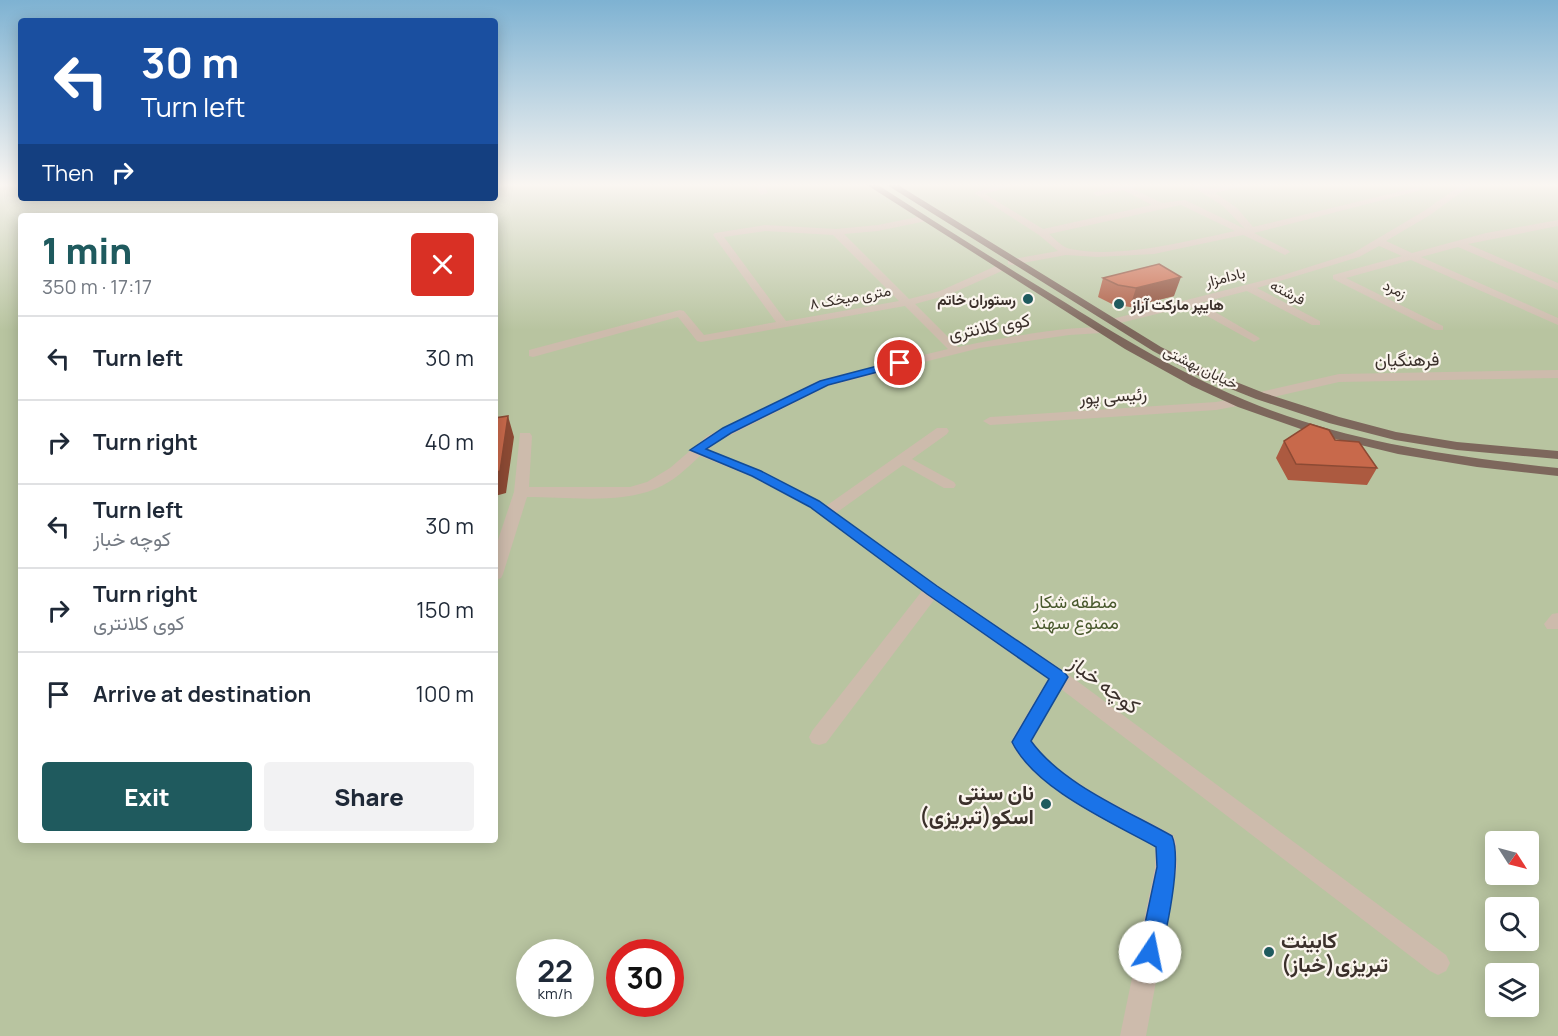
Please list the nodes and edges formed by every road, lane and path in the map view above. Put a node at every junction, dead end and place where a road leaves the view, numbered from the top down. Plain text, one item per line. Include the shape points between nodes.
1 (729, 233) edge
2 (837, 233) edge
3 (946, 233) edge
4 (967, 233) edge
5 (1042, 233) edge
6 (1242, 233) edge
7 (1251, 233) edge
8 (1388, 233) edge
9 (1506, 233) edge
10 (1378, 242) junction
11 (1458, 243) junction
12 (1066, 252) junction
13 (1285, 252) dead end
14 (1412, 255) junction
15 (1012, 262) junction
16 (1000, 268) junction
17 (1247, 287) junction
18 (1558, 287) edge
19 (1189, 302) junction
20 (905, 303) junction
21 (1558, 322) edge
22 (1316, 323) dead end
23 (783, 324) junction
24 (1108, 325) junction
25 (1439, 328) dead end
26 (1254, 339) dead end
27 (955, 350) junction
28 (533, 353) dead end
29 (1558, 374) edge
30 (1260, 396) junction
31 (1238, 402) junction
32 (990, 421) dead end
33 (942, 431) dead end
34 (525, 436) dead end
35 (697, 450) junction
36 (1558, 455) edge
37 (902, 459) junction
38 (1558, 472) edge
39 (949, 485) dead end
40 (521, 492) junction
41 (826, 513) junction
42 (498, 565) edge
43 (932, 590) junction
44 (1059, 677) junction
45 (819, 737) dead end
46 (1438, 963) dead end
47 (1133, 1036) edge

1 - 23 street via 718,235
2 - 20 street
3 - 16 main road, خیابان بهشتی
4 - 15 main road, خیابان بهشتی
5 - 12 street
6 - 12 street via 1154,251
7 - 13 street
8 - 10 street, بادامزار
9 - 11 street
10 - 14 street
10 - 17 street, بادامزار via 1356,255
11 - 14 street
11 - 18 street
12 - 15 street
14 - 21 street
14 - 25 street, زمرد via 1337,276
15 - 24 main road, خیابان بهشتی
16 - 20 street, ۸ متری میخک via 944,293
16 - 24 main road, خیابان بهشتی via 1086,321
17 - 19 street, بادامزار
17 - 22 street, فرشته
19 - 24 street, بادامزار
19 - 26 street
20 - 23 street, ۸ متری میخک
20 - 27 street
23 - 28 street, ۸ متری میخک via 701,339 680,313
24 - 27 street, کوی کلانتری
24 - 30 main road, خیابان بهشتی via 1207,375
24 - 31 main road, خیابان بهشتی via 1176,374
27 - 35 street, کوی کلانتری via 824,383 732,428
29 - 30 street, فرهنگیان via 1339,378
30 - 36 main road, خیابان بهشتی via 1395,436
31 - 32 street, رئیسی پور
31 - 38 main road, خیابان بهشتی via 1368,444 1429,457
33 - 37 street
34 - 40 street
35 - 40 street, کوی کلانتری via 675,471 631,492
35 - 41 street, کوچه خباز via 757,474
37 - 39 street
37 - 41 street
40 - 42 street
41 - 43 street, کوچه خباز
43 - 44 street, کوچه خباز
43 - 45 street
44 - 46 street, کوچه خباز
44 - 47 street via 1021,742 1037,764 1070,788 1165,842 1167,867

